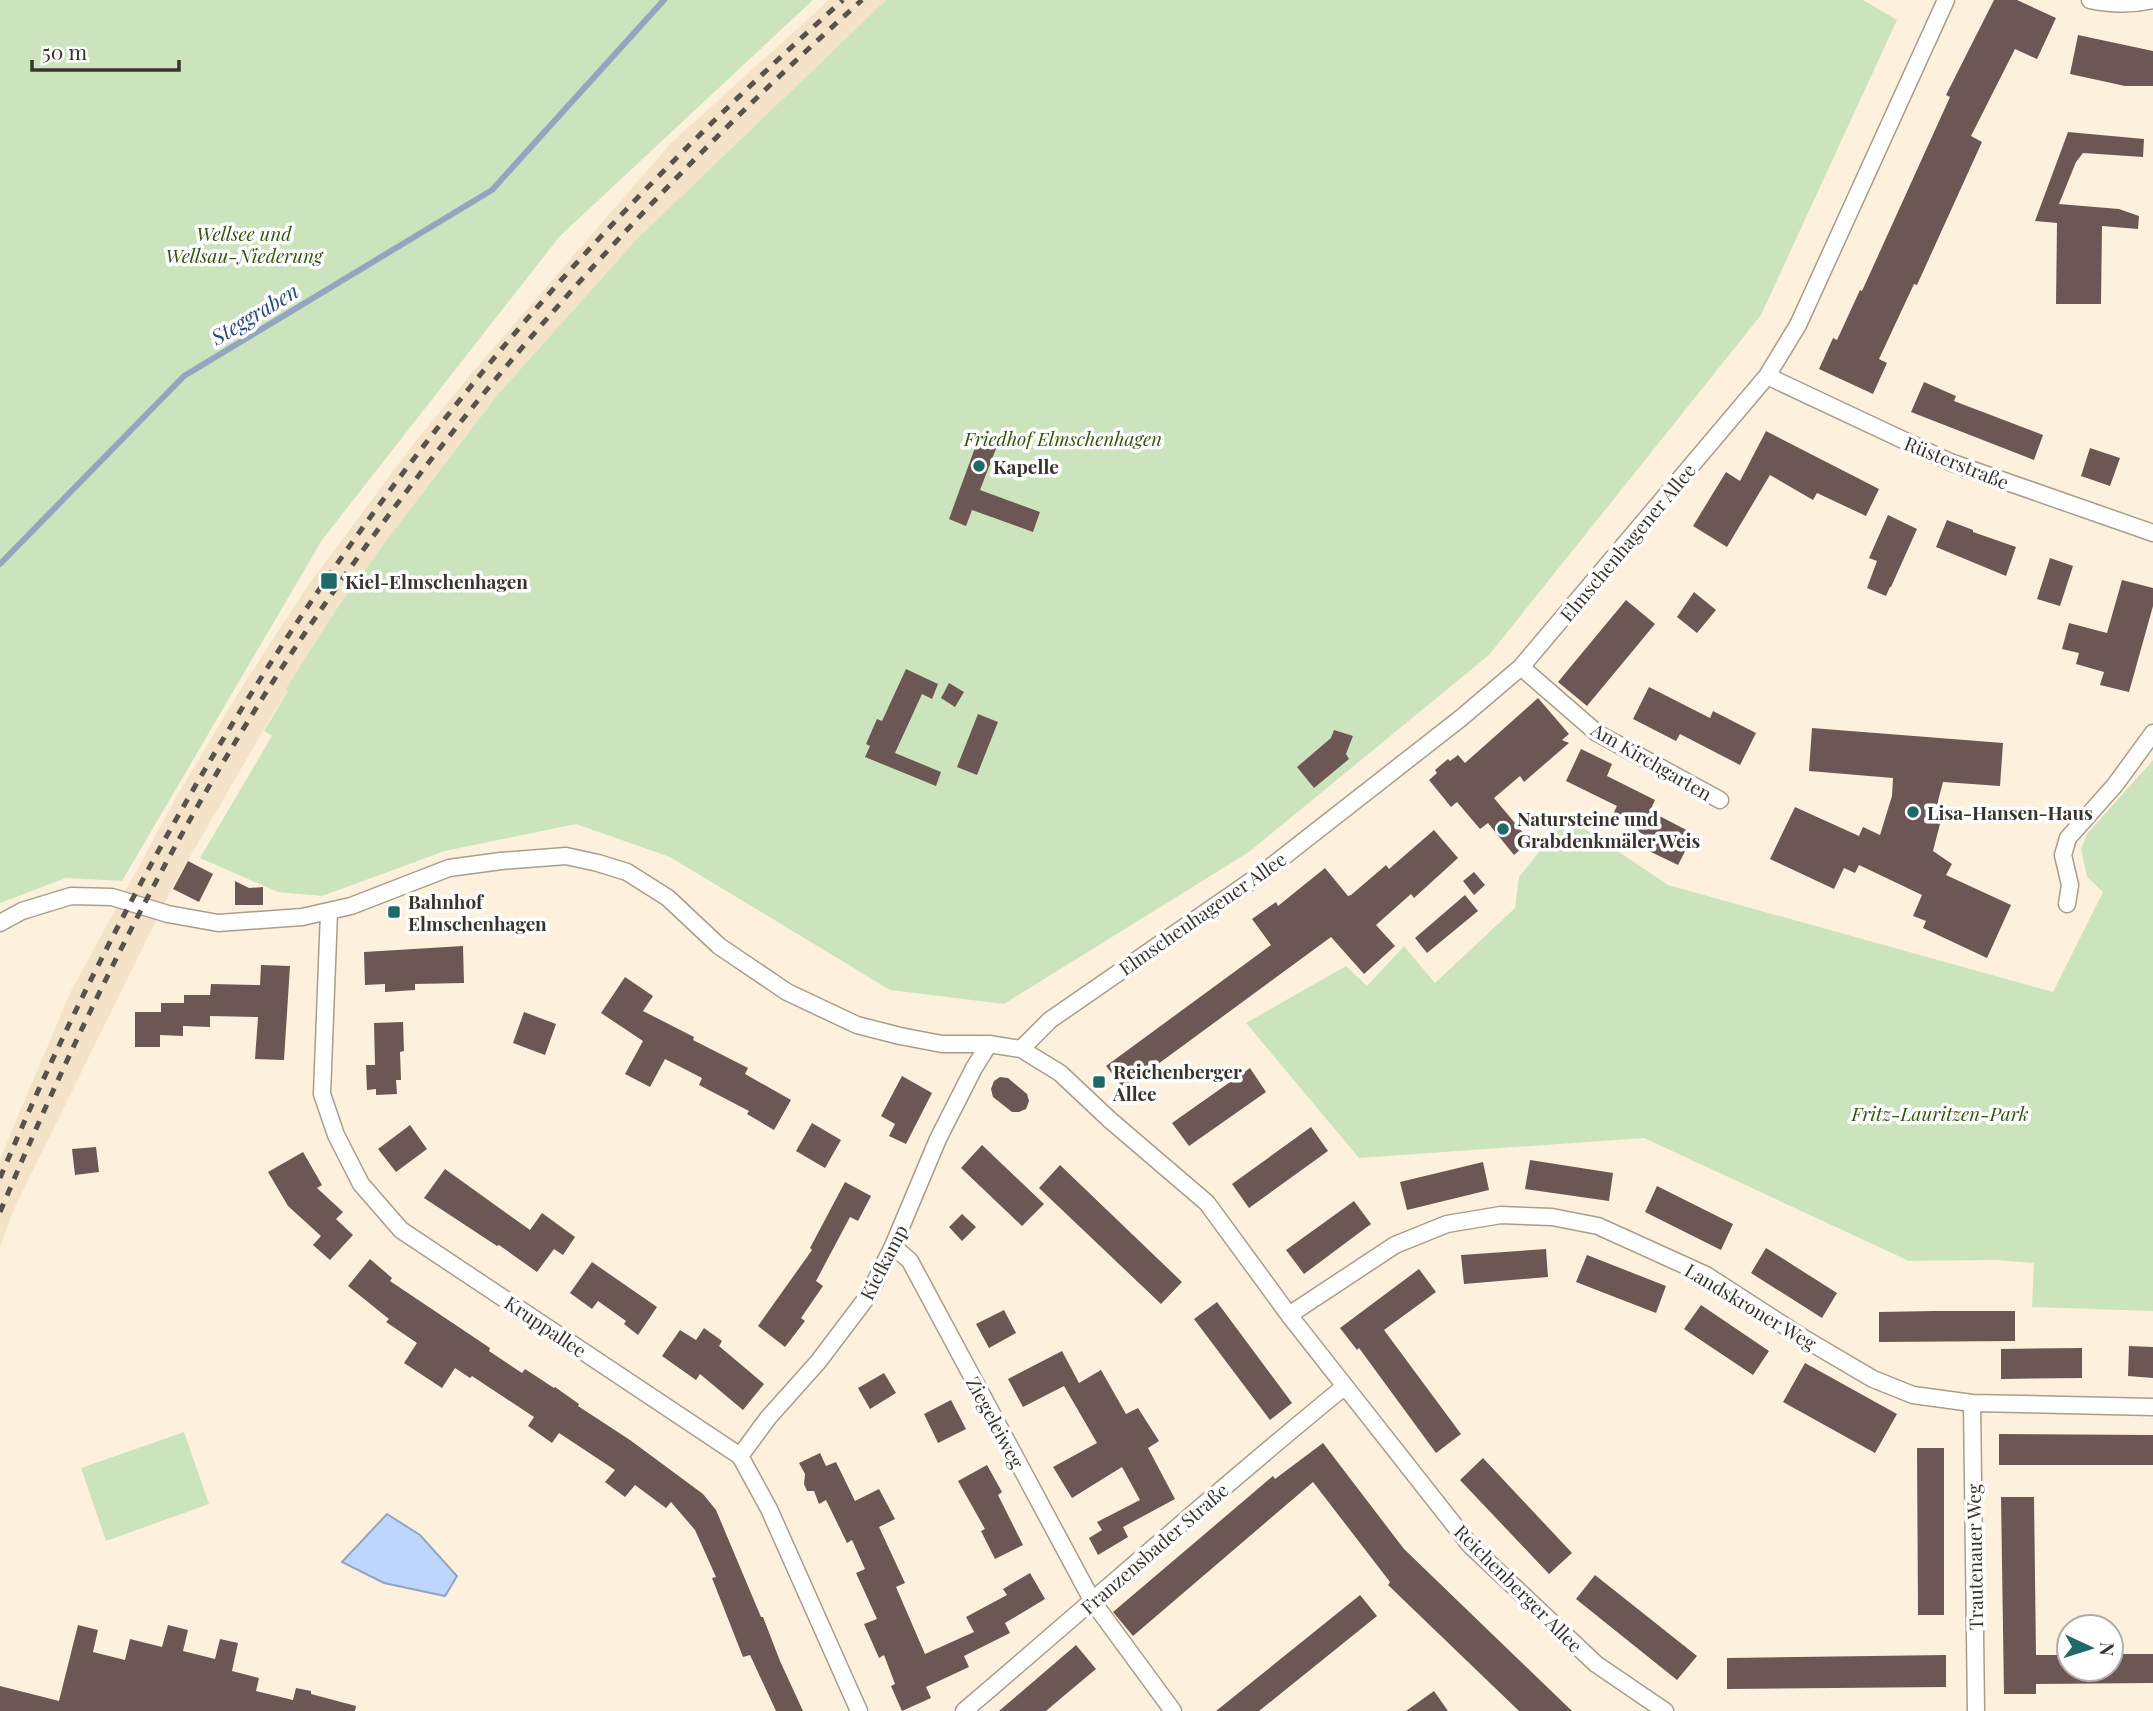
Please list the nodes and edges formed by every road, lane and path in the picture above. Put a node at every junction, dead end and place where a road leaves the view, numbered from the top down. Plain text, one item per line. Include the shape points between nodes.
1 (1947, 0) edge
2 (2090, 0) edge
3 (2153, 0) edge
4 (1767, 376) junction
5 (2153, 533) edge
6 (1521, 667) junction
7 (2153, 733) edge
8 (1720, 800) dead end
9 (2067, 904) dead end
10 (329, 912) junction
11 (0, 923) edge
12 (989, 1044) junction
13 (1021, 1049) junction
14 (893, 1246) junction
15 (1289, 1315) junction
16 (1345, 1387) junction
17 (1972, 1404) junction
18 (2153, 1407) edge
19 (740, 1456) junction
20 (1093, 1602) junction
21 (859, 1711) edge
22 (964, 1711) edge
23 (1173, 1711) edge
24 (1665, 1711) edge
25 (1976, 1711) edge

1 - 4 street, Elmschenhagener Allee via 1798,325
2 - 3 street via 2108,5
4 - 5 street, Rüsterstraße via 1950,462
4 - 6 street, Elmschenhagener Allee
6 - 8 street, Am Kirchgarten via 1597,733
6 - 13 street, Elmschenhagener Allee via 1264,872 1050,1020
7 - 9 street via 2068,838 2063,855 2070,885
10 - 11 street via 218,923 112,897 71,896
10 - 12 street via 449,869 566,856 627,872 668,898 719,946 775,985 857,1025 942,1044
10 - 19 street, Kruppallee via 322,1094 361,1184 401,1230
12 - 13 street
12 - 14 street, Kiefkamp via 938,1139
13 - 15 street, Reichenberger Allee via 1060,1073 1207,1203
14 - 19 street, Kiefkamp via 868,1296
14 - 20 street, Ziegeleiweg via 910,1261
15 - 16 street, Reichenberger Allee
15 - 17 street, Landskroner Weg via 1395,1245 1447,1224 1501,1215 1552,1217 1598,1226 1706,1275 1873,1379 1913,1395
16 - 20 street, Franzensbader Straße
16 - 24 street, Reichenberger Allee via 1470,1545 1596,1664
17 - 18 street, Landskroner Weg
17 - 25 street, Trautenauer Weg
19 - 21 street, Kruppallee via 769,1509
20 - 22 street, Franzensbader Straße
20 - 23 street, Ziegeleiweg

